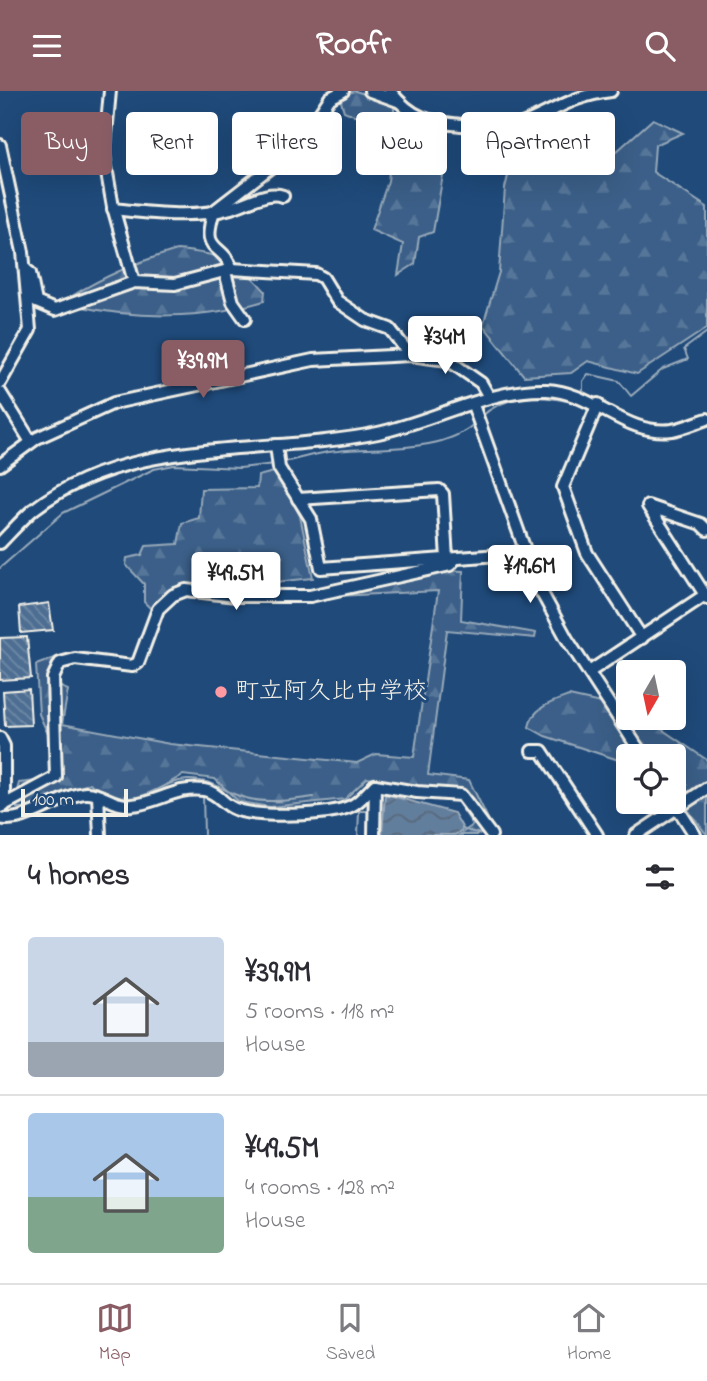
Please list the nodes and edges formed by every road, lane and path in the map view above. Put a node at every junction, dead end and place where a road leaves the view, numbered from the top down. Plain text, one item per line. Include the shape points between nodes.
1 (110, 91) edge
2 (343, 91) edge
3 (370, 91) edge
4 (390, 91) edge
5 (605, 91) edge
6 (398, 101) junction
7 (0, 145) edge
8 (283, 196) dead end
9 (113, 209) junction
10 (214, 211) junction
11 (25, 269) junction
12 (229, 270) junction
13 (134, 282) junction
14 (245, 320) dead end
15 (410, 355) junction
16 (0, 383) edge
17 (0, 393) edge
18 (489, 397) junction
19 (596, 409) junction
20 (476, 415) junction
21 (704, 425) edge
22 (31, 442) junction
23 (276, 450) junction
24 (0, 465) edge
25 (298, 499) junction
26 (707, 530) edge
27 (0, 543) edge
28 (525, 550) junction
29 (451, 559) junction
30 (706, 597) edge
31 (642, 638) junction
32 (589, 672) junction
33 (0, 739) edge
34 (635, 744) edge
35 (532, 751) dead end
36 (375, 785) junction
37 (707, 788) edge
38 (98, 796) junction
39 (686, 799) edge
40 (2, 806) edge
41 (663, 814) edge
42 (681, 814) edge
43 (0, 818) edge
44 (100, 835) edge
45 (374, 835) edge
46 (491, 835) edge
47 (597, 835) edge
48 (636, 835) edge
49 (695, 835) edge

1 - 9 street via 104,156
2 - 10 street via 330,98 298,146
3 - 6 street
4 - 6 street
5 - 6 street via 579,96 518,126 499,130 433,123
7 - 11 street
8 - 10 street
9 - 10 street via 168,215
9 - 13 street
10 - 12 street via 210,241
11 - 13 street via 36,302 49,310
11 - 16 street via 30,330
12 - 13 street via 175,284
12 - 14 street via 233,302
12 - 15 street via 316,274 337,301 365,320 390,329
15 - 18 street via 453,362 481,383
15 - 22 street via 313,360 132,398
17 - 22 street
18 - 19 street via 547,390
18 - 20 street
19 - 21 street via 659,430
19 - 31 street via 563,487 587,553
20 - 23 street
20 - 28 street
22 - 24 street
23 - 25 street via 279,468
23 - 27 street via 160,457 104,472 35,509
25 - 29 street via 311,519 321,568
25 - 29 street via 439,490
26 - 30 street via 648,506
28 - 29 street
28 - 32 street via 549,607
29 - 40 street via 450,565 310,596 236,596 190,590 173,595 158,609 138,663 75,659 60,663 53,678 56,777
30 - 31 street
31 - 32 street
32 - 34 street
33 - 40 street via 4,746
35 - 47 street via 542,751
36 - 38 street via 350,807 269,816 235,809 201,790 176,790 132,805
36 - 45 street
36 - 46 street via 461,795
37 - 39 street
38 - 43 street via 86,793 15,819
38 - 44 street
41 - 48 street
42 - 49 street

